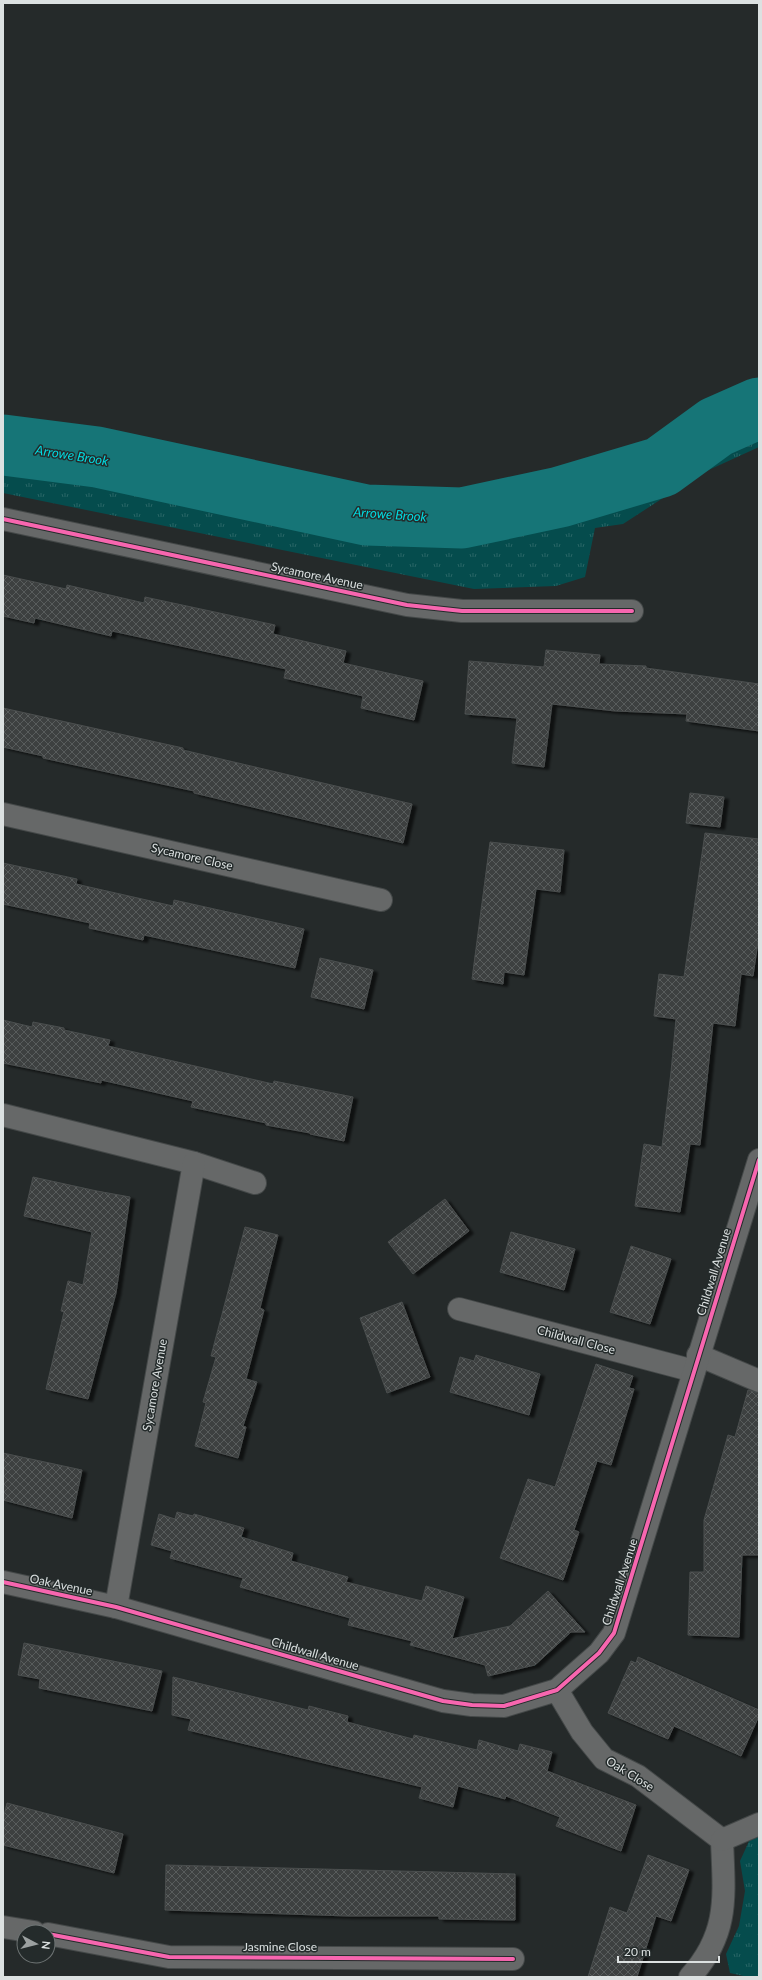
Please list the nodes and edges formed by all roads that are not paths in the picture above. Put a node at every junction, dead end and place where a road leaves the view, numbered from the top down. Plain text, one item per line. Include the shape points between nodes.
1 (3, 519) edge
2 (632, 611) dead end
3 (3, 814) edge
4 (381, 900) dead end
5 (3, 1115) edge
6 (759, 1160) edge
7 (194, 1163) junction
8 (255, 1183) dead end
9 (459, 1309) dead end
10 (696, 1363) junction
11 (759, 1381) edge
12 (3, 1582) edge
13 (116, 1607) junction
14 (557, 1690) junction
15 (759, 1824) edge
16 (722, 1840) junction
17 (3, 1927) edge
18 (16, 1929) edge
19 (56, 1936) edge
20 (513, 1959) dead end
21 (690, 1977) edge

1 - 2 street, Sycamore Avenue via 407,605 462,611
3 - 4 street, Sycamore Close
5 - 7 street
6 - 10 street, Childwall Avenue
7 - 8 street
7 - 13 street, Sycamore Avenue
9 - 10 street, Childwall Close
10 - 11 street, Childwall Close
10 - 14 street, Childwall Avenue via 614,1633 599,1653
12 - 13 street, Oak Avenue
13 - 14 street, Childwall Avenue via 443,1701 504,1706
14 - 16 street, Oak Close via 582,1732 604,1759 638,1776
15 - 16 street
16 - 21 street via 725,1900 718,1934 704,1962
17 - 18 street
19 - 20 street, Jasmine Close via 169,1957

